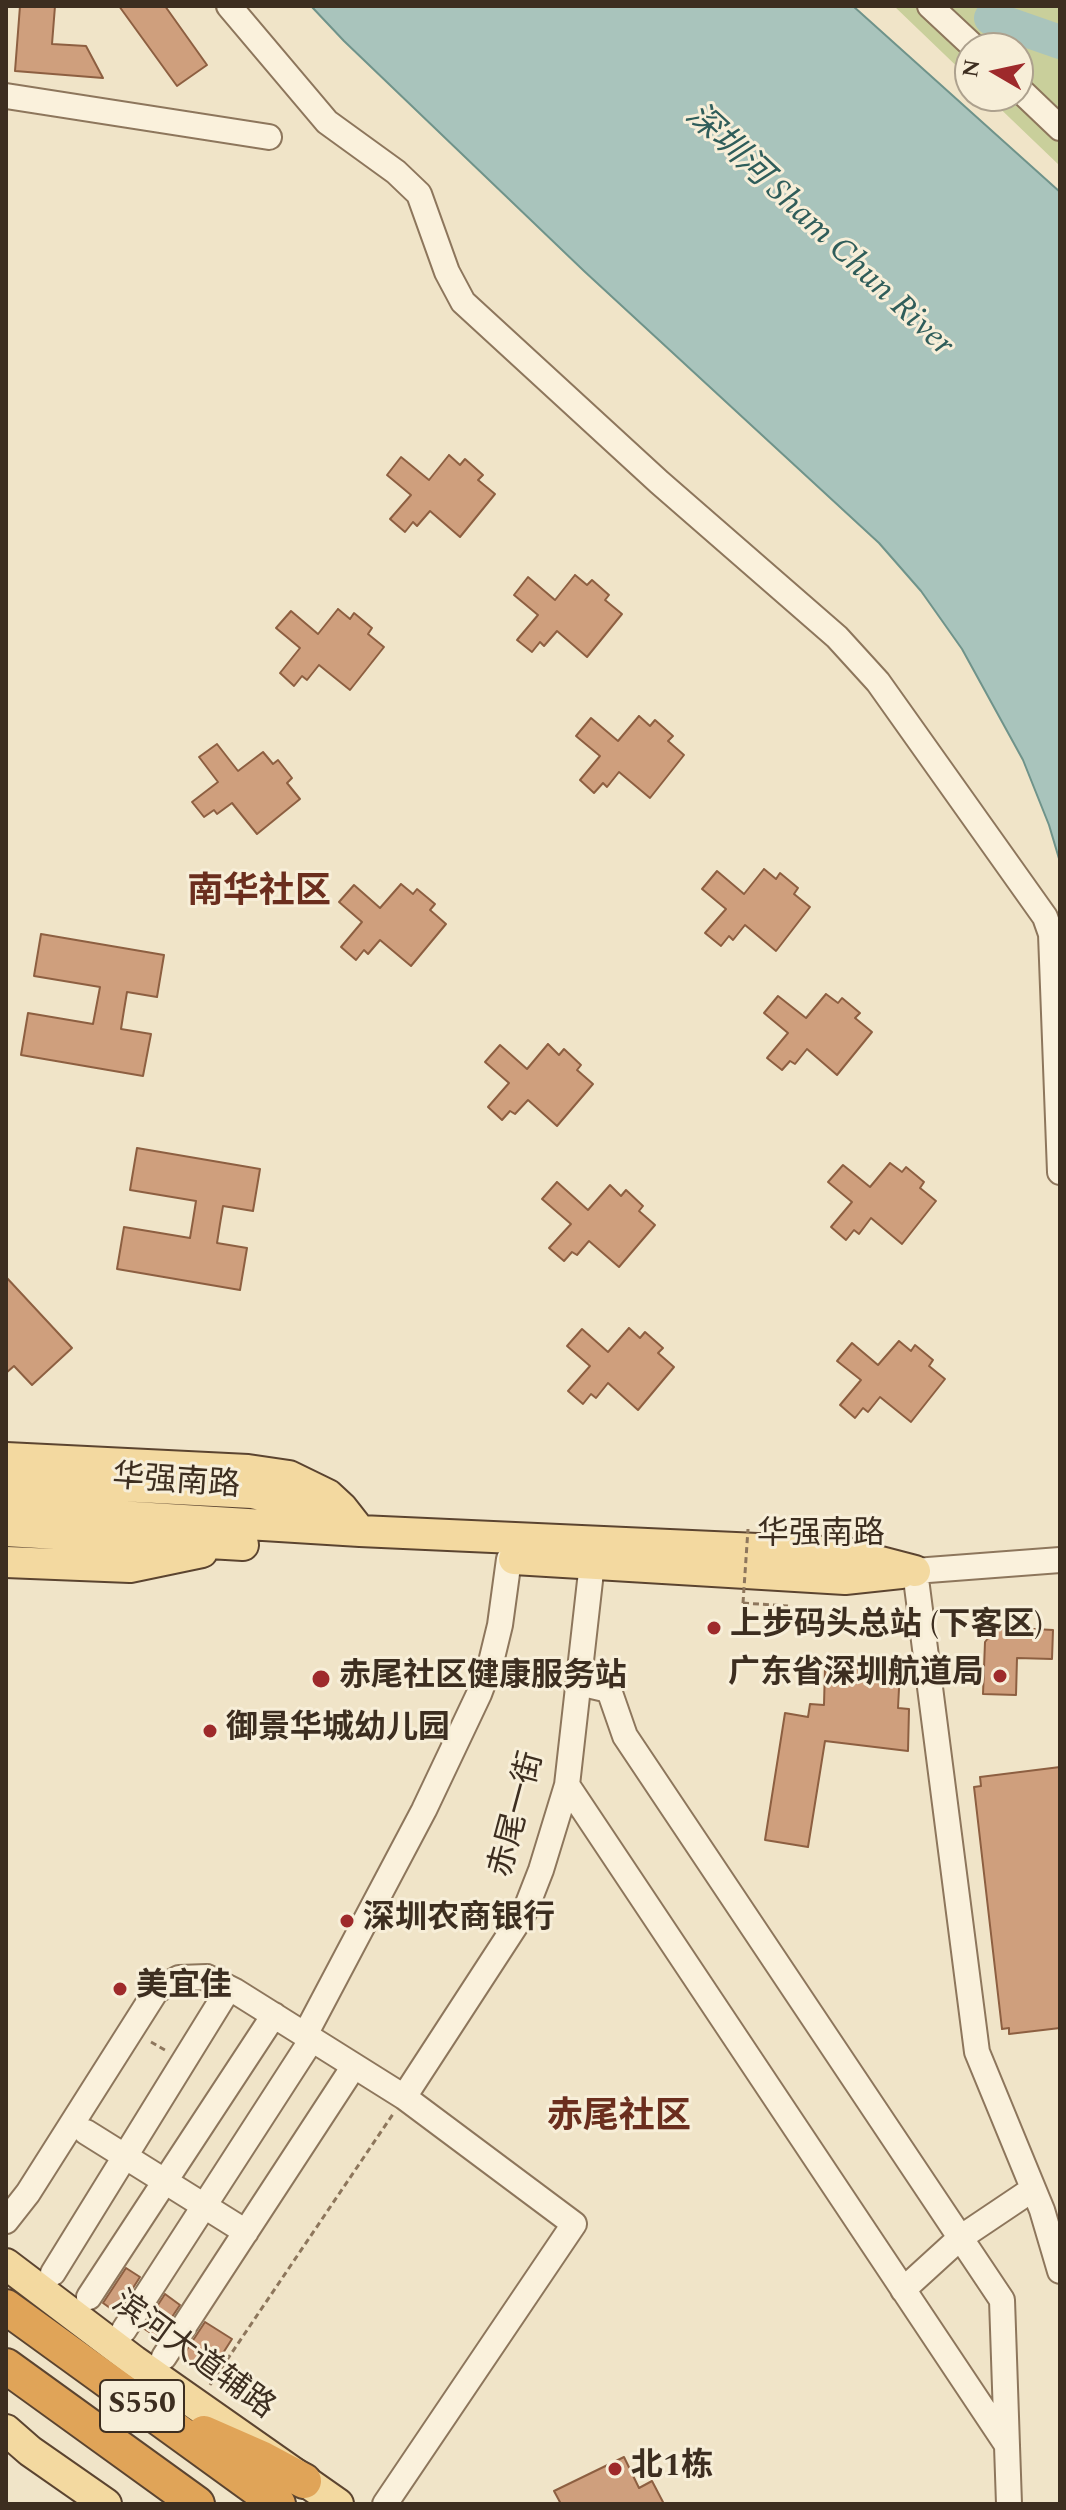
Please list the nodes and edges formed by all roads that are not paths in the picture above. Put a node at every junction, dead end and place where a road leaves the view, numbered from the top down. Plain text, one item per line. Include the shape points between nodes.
1 (229, 6) edge
2 (930, 6) edge
3 (958, 32) edge
4 (6, 96) edge
5 (1034, 103) edge
6 (1060, 128) edge
7 (269, 137) dead end
8 (1060, 1172) edge
9 (6, 1458) edge
10 (6, 1480) edge
11 (6, 1509) edge
12 (6, 1531) edge
13 (360, 1531) junction
14 (242, 1545) junction
15 (509, 1559) junction
16 (1060, 1560) edge
17 (6, 1562) edge
18 (592, 1563) junction
19 (915, 1571) junction
20 (579, 1683) junction
21 (567, 1785) junction
22 (229, 1988) junction
23 (274, 2015) junction
24 (308, 2037) junction
25 (354, 2066) junction
26 (404, 2097) junction
27 (86, 2132) dead end
28 (125, 2156) junction
29 (165, 2180) junction
30 (1033, 2189) junction
31 (204, 2205) junction
32 (6, 2221) edge
33 (246, 2232) junction
34 (960, 2238) junction
35 (6, 2264) edge
36 (1060, 2271) edge
37 (53, 2273) dead end
38 (903, 2290) junction
39 (89, 2297) dead end
40 (6, 2307) edge
41 (124, 2330) dead end
42 (164, 2357) dead end
43 (6, 2366) edge
44 (137, 2403) junction
45 (6, 2430) edge
46 (1008, 2446) junction
47 (304, 2481) junction
48 (106, 2504) edge
49 (197, 2504) edge
50 (278, 2504) edge
51 (338, 2504) edge
52 (385, 2504) edge
53 (1009, 2504) edge

1 - 8 street via 327,122 419,194 463,302 837,637 878,682 1045,917 1051,934
2 - 3 street
4 - 7 street
5 - 6 street
9 - 13 main road via 271,1472 328,1495
10 - 13 main road via 252,1493 298,1504
11 - 13 main road, 华强南路
12 - 14 main road, 华强南路
13 - 19 main road, 华强南路 via 846,1553
14 - 15 main road, 华强南路
14 - 17 main road via 130,1567
15 - 18 main road, 华强南路
15 - 24 street via 500,1625 479,1694
16 - 19 street
18 - 19 main road, 华强南路 via 845,1579
18 - 20 street, 赤尾一街
19 - 30 street via 977,2052
20 - 21 street, 赤尾一街
20 - 34 street via 609,1690 625,1736
21 - 26 street, 赤尾一街 via 525,1911
21 - 38 street
22 - 23 street
22 - 28 street
22 - 32 street via 207,1977 193,1977 179,1978 156,1991
23 - 24 street
23 - 29 street
24 - 25 street
24 - 31 street
25 - 26 street
25 - 33 street
26 - 52 street via 574,2224
27 - 28 street
28 - 29 street
28 - 37 street
29 - 31 street
29 - 39 street
30 - 34 street
30 - 36 street
31 - 33 street
31 - 41 street
33 - 42 street
34 - 38 street
34 - 46 street via 1002,2300
35 - 47 main road, 滨河大道辅路
38 - 46 street
40 - 44 highway, S550
43 - 49 highway, S550
44 - 47 highway
44 - 50 highway, S550
45 - 48 main road
46 - 53 street
47 - 51 main road, 滨河大道辅路

